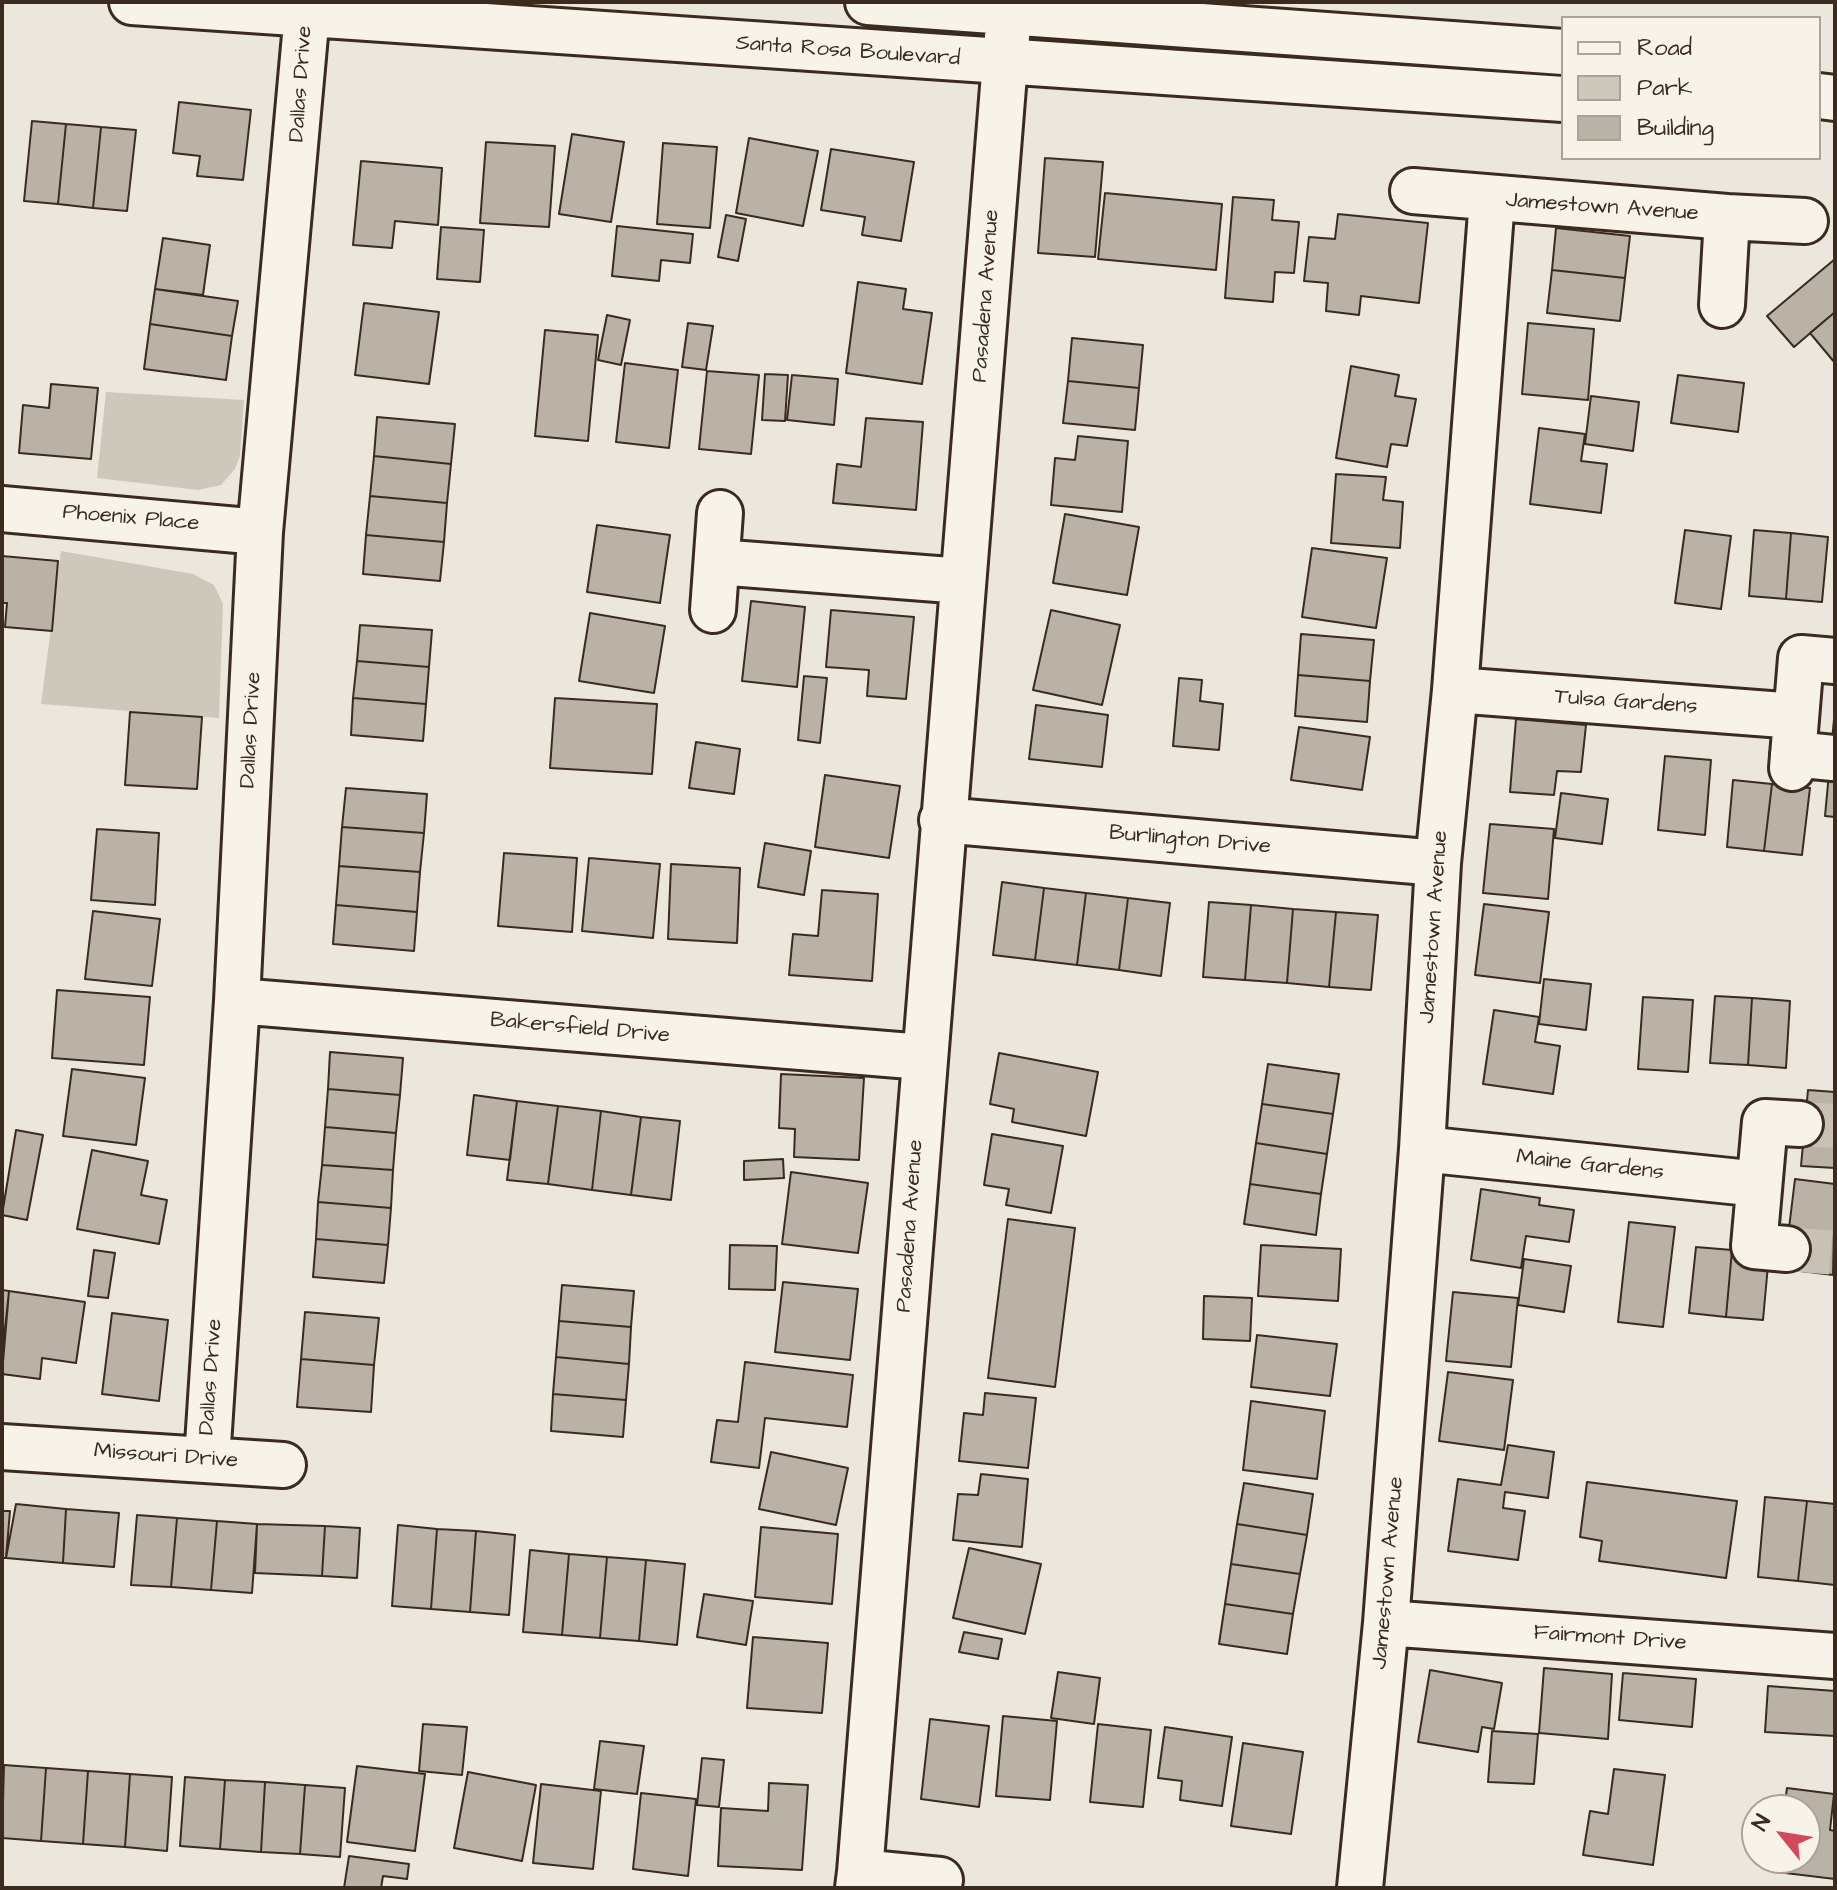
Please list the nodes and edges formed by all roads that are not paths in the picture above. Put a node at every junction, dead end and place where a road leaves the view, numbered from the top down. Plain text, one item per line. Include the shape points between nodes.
1 (132, 2) edge
2 (868, 2) edge
3 (308, 8) edge
4 (1009, 12) junction
5 (1358, 19) edge
6 (656, 20) edge
7 (1561, 52) edge
8 (1003, 61) junction
9 (1353, 87) junction
10 (1561, 99) edge
11 (1413, 191) dead end
12 (1492, 199) junction
13 (1727, 217) junction
14 (1805, 221) dead end
15 (1722, 305) dead end
16 (2, 509) edge
17 (720, 513) dead end
18 (260, 532) junction
19 (717, 562) junction
20 (963, 581) junction
21 (713, 610) dead end
22 (1818, 659) edge
23 (1455, 690) junction
24 (942, 820) junction
25 (1438, 863) junction
26 (237, 1001) junction
27 (923, 1057) junction
28 (1800, 1124) tunnel mouth
29 (1422, 1149) junction
30 (1759, 1184) junction
31 (1787, 1249) tunnel mouth
32 (2, 1447) edge
33 (207, 1460) junction
34 (283, 1465) dead end
35 (1386, 1623) junction
36 (1835, 1656) edge
37 (859, 1880) edge
38 (940, 1880) dead end
39 (1360, 1888) edge

1 - 3 street, Santa Rosa Boulevard
2 - 4 street
3 - 6 street, Santa Rosa Boulevard
3 - 18 street, Dallas Drive
4 - 5 street
4 - 8 street, Pasadena Avenue
5 - 7 street
5 - 9 street
6 - 8 street, Santa Rosa Boulevard
8 - 9 street, Santa Rosa Boulevard
8 - 20 street, Pasadena Avenue
9 - 10 street, Santa Rosa Boulevard
11 - 12 street
12 - 13 street, Jamestown Avenue
12 - 23 street, Jamestown Avenue
13 - 14 street, Jamestown Avenue
13 - 15 street, Jamestown Avenue
16 - 18 street, Phoenix Place
17 - 19 street
18 - 26 street, Dallas Drive
19 - 20 street
19 - 21 street
20 - 24 street, Pasadena Avenue
22 - 23 street, Tulsa Gardens via 1803,749
23 - 25 street, Jamestown Avenue
24 - 25 street, Burlington Drive
24 - 27 street, Pasadena Avenue
25 - 29 street, Jamestown Avenue
26 - 27 street, Bakersfield Drive
26 - 33 street, Dallas Drive
27 - 37 street, Pasadena Avenue
28 - 30 street via 1765,1122
29 - 30 street, Maine Gardens
29 - 35 street, Jamestown Avenue
30 - 31 street via 1754,1246
32 - 33 street, Missouri Drive
33 - 34 street, Missouri Drive
35 - 36 street, Fairmont Drive
35 - 39 street, Jamestown Avenue
37 - 38 street, Pasadena Avenue

